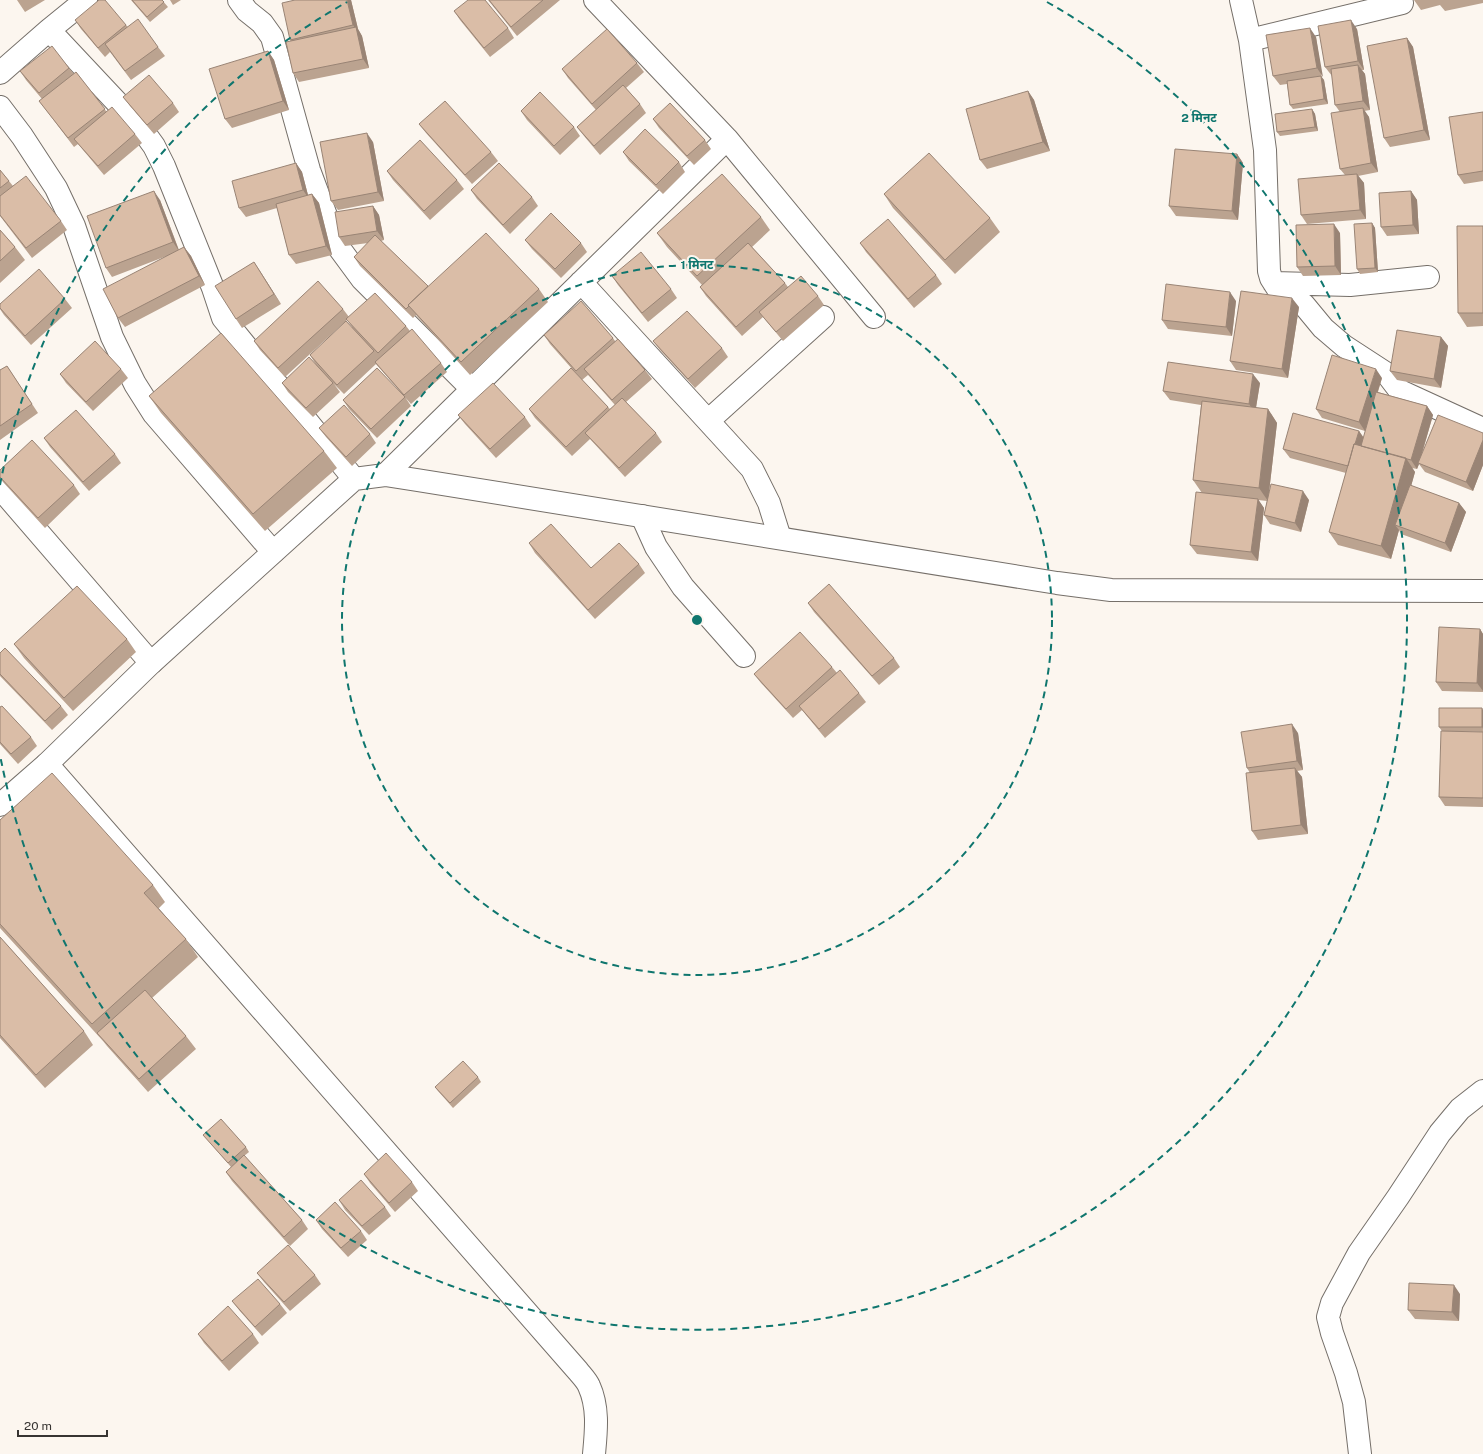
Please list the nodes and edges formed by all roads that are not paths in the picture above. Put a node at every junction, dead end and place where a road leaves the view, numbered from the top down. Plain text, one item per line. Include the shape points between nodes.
1 (86, 0) edge
2 (240, 0) edge
3 (595, 0) edge
4 (1241, 0) edge
5 (1402, 3) dead end
6 (48, 30) junction
7 (1250, 40) junction
8 (0, 73) edge
9 (0, 107) edge
10 (727, 139) junction
11 (1428, 277) dead end
12 (581, 282) junction
13 (1274, 283) junction
14 (823, 317) dead end
15 (874, 317) dead end
16 (472, 390) junction
17 (709, 420) junction
18 (1483, 429) edge
19 (385, 475) junction
20 (354, 479) junction
21 (0, 488) edge
22 (642, 516) junction
23 (780, 538) junction
24 (273, 552) junction
25 (1483, 591) edge
26 (744, 656) dead end
27 (151, 663) junction
28 (47, 764) junction
29 (0, 805) edge
30 (1483, 1091) edge
31 (594, 1454) edge
32 (1360, 1454) edge

1 - 6 street
2 - 16 street via 272,37 310,170 337,245 362,279
3 - 10 street
4 - 7 street
5 - 7 street
6 - 8 street
6 - 20 street via 141,128 154,146 223,318
7 - 13 street via 1265,150 1269,271
9 - 24 street via 56,188 74,226 112,337 135,384 154,414
10 - 12 street
10 - 15 street
11 - 13 street via 1350,285
12 - 16 street
12 - 17 street
13 - 18 street via 1278,289 1304,305 1322,328 1344,346 1387,374 1400,391
14 - 17 street
16 - 19 street
17 - 23 street via 752,469 769,503
19 - 20 street
19 - 22 street
20 - 24 street
21 - 27 street
22 - 23 street
22 - 26 street via 656,547 683,588
23 - 25 street via 1112,590
24 - 27 street
27 - 28 street
28 - 29 street
28 - 31 street via 578,1371 589,1386 594,1401 597,1427
30 - 32 street via 1460,1109 1440,1133 1359,1253 1332,1303 1328,1317 1354,1402

